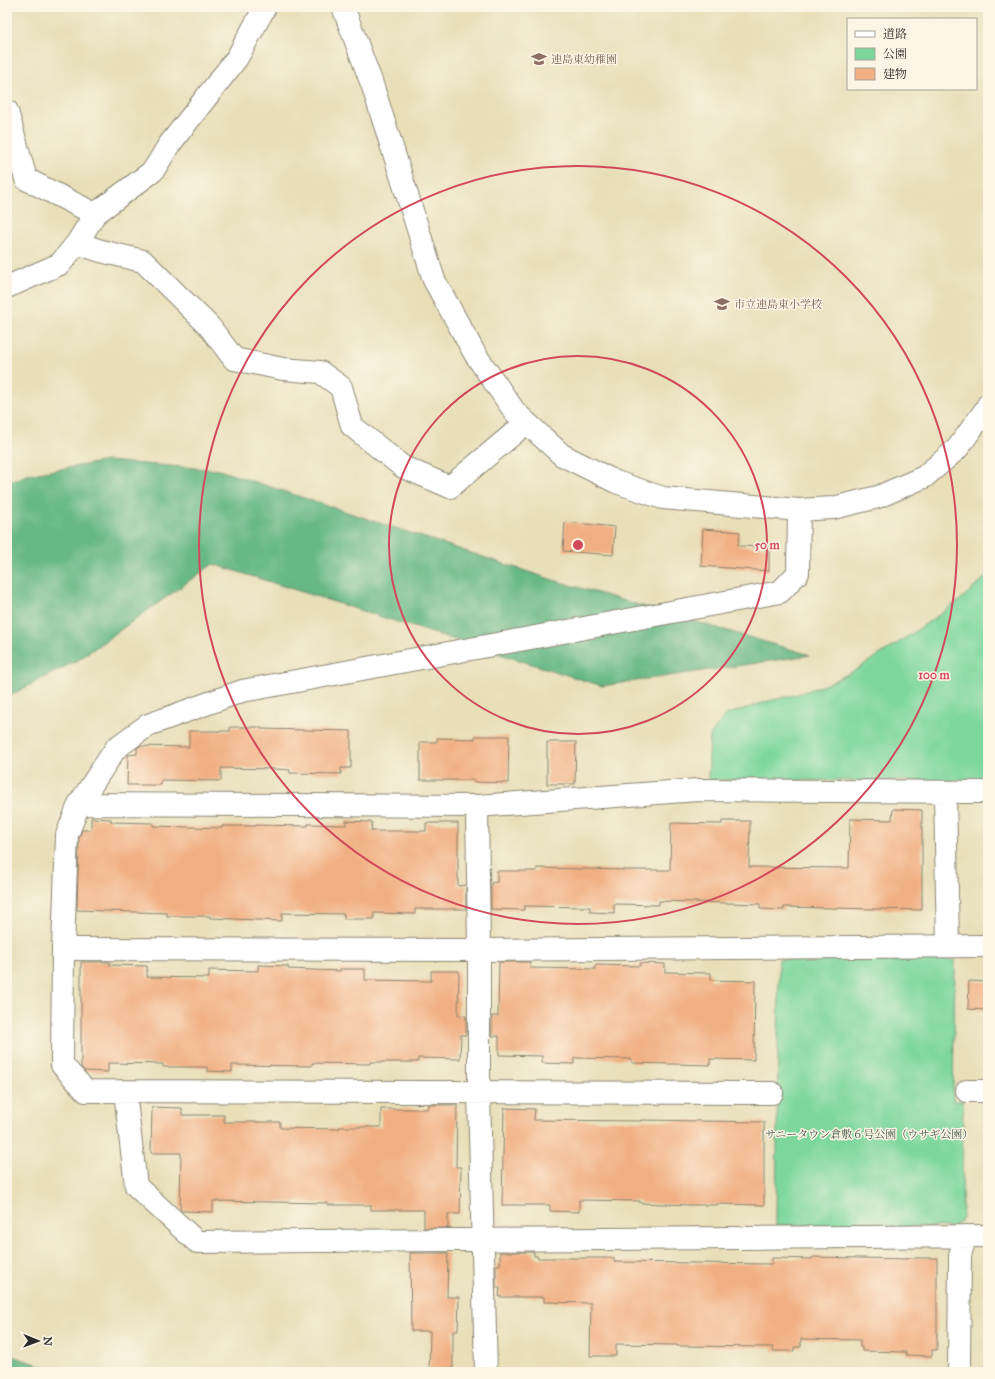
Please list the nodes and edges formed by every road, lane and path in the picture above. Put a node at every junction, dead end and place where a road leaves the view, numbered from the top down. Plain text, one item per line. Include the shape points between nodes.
1 (265, 7) edge
2 (343, 7) edge
3 (7, 111) edge
4 (95, 214) junction
5 (77, 243) junction
6 (7, 287) edge
7 (988, 405) edge
8 (526, 422) junction
9 (799, 510) junction
10 (988, 792) edge
11 (944, 793) junction
12 (79, 804) junction
13 (477, 806) junction
14 (948, 946) junction
15 (988, 946) edge
16 (63, 949) junction
17 (479, 950) junction
18 (125, 1092) junction
19 (479, 1093) junction
20 (772, 1093) dead end
21 (966, 1236) junction
22 (988, 1236) edge
23 (482, 1240) junction
24 (486, 1372) edge
25 (959, 1372) edge

1 - 4 street via 237,58 169,145 153,171
2 - 8 street via 372,84 434,280 475,354 515,412
3 - 4 street via 26,179
4 - 5 street
5 - 6 street via 60,264
5 - 8 street via 101,252 143,261 208,326 234,359 283,369 320,372 341,387 352,426 403,467 450,487
7 - 9 street via 957,449 924,477 878,497 833,508
8 - 9 street via 562,455 616,482 663,498
9 - 12 street via 798,573 780,592 242,691 148,725 116,748
10 - 11 street
11 - 13 street via 698,790
11 - 14 street
12 - 13 street
12 - 16 street via 66,835
13 - 17 street
14 - 15 street
14 - 17 street
16 - 17 street
16 - 18 street via 62,1064 86,1091
17 - 19 street
18 - 19 street
18 - 23 street via 136,1186 197,1242
19 - 20 street
19 - 23 street
21 - 22 street
21 - 23 street
21 - 25 street via 960,1255
23 - 24 street

